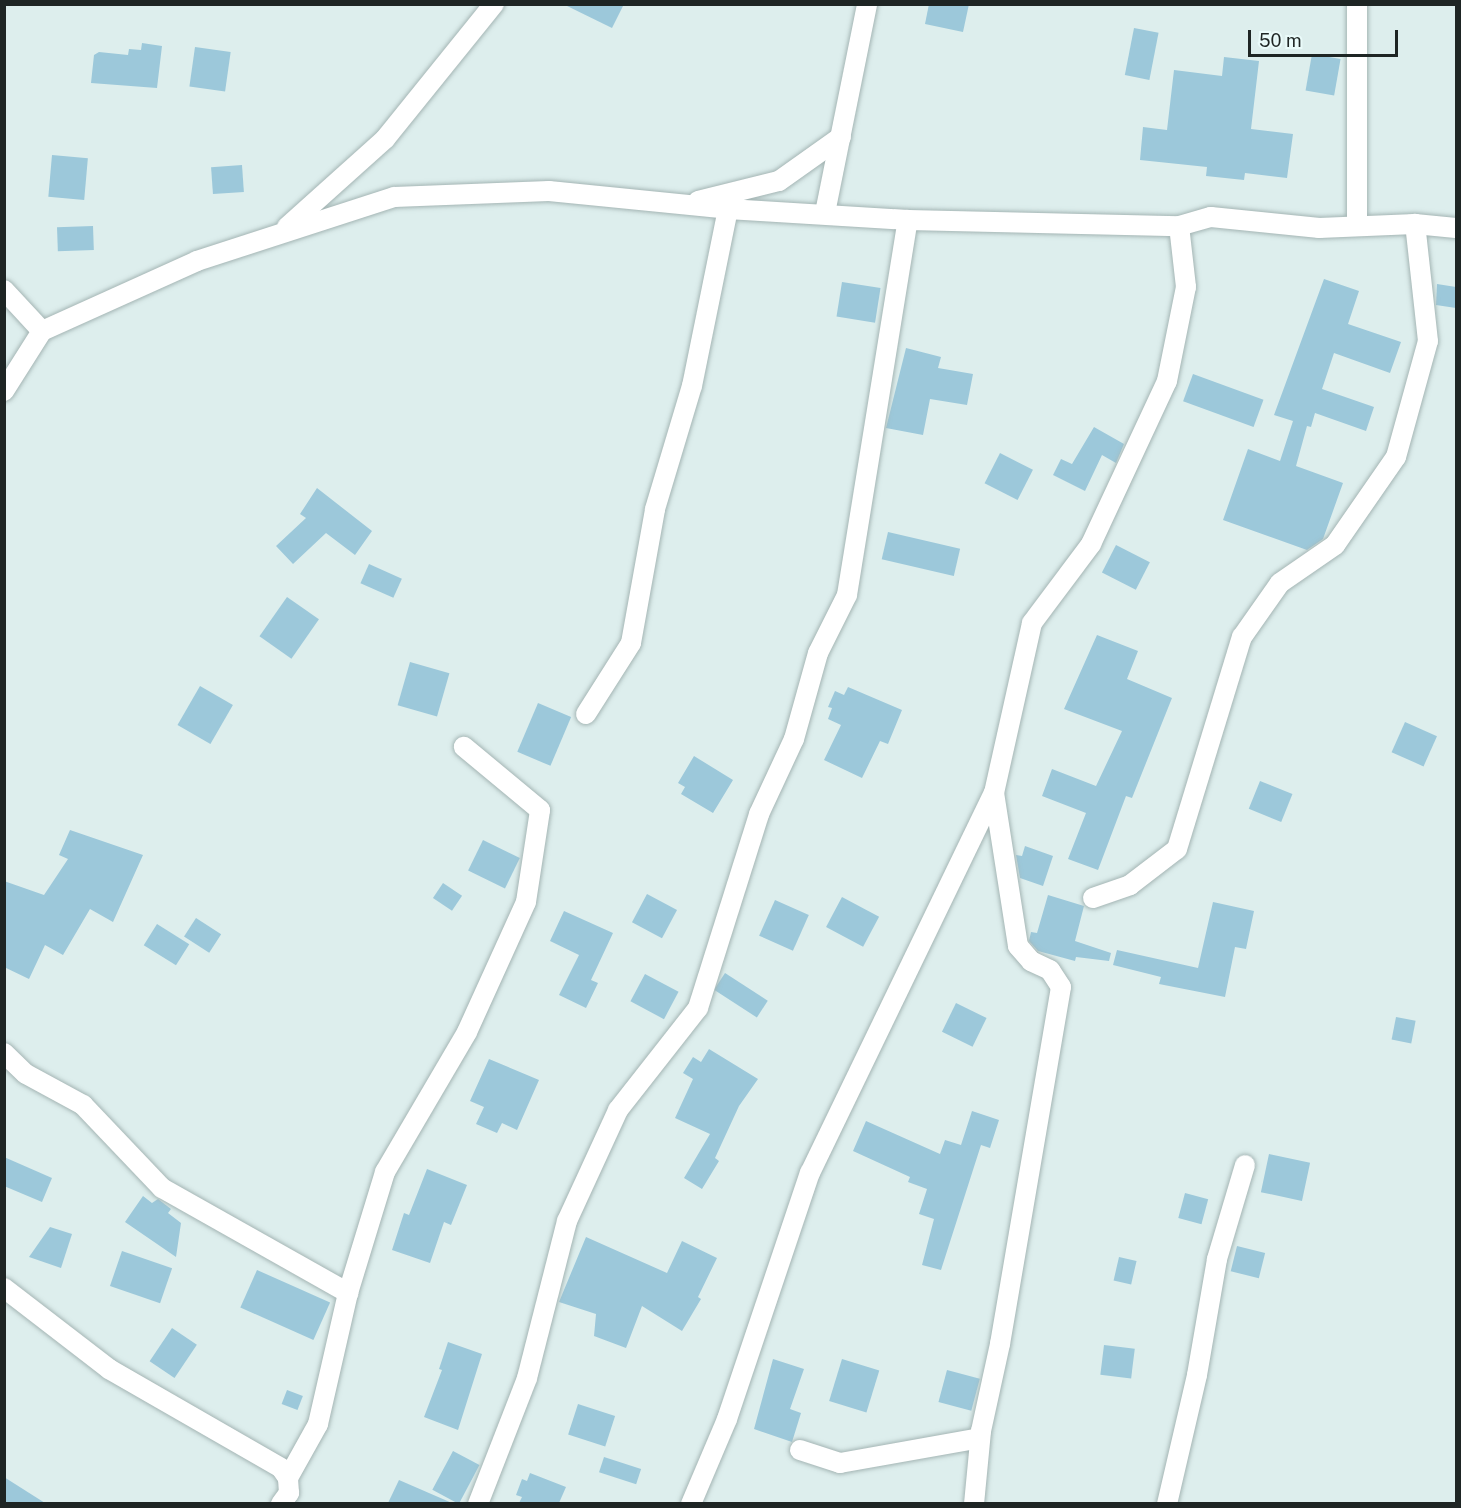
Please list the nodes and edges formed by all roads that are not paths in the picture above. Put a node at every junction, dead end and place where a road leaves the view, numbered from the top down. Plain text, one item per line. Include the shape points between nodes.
1 (494, 4) edge
2 (867, 4) edge
3 (1358, 4) edge
4 (841, 137) junction
5 (686, 204) junction
6 (728, 209) junction
7 (825, 213) junction
8 (909, 220) junction
9 (1415, 224) junction
10 (1179, 226) junction
11 (1357, 226) junction
12 (1456, 228) edge
13 (282, 231) junction
14 (4, 290) edge
15 (42, 331) junction
16 (4, 391) edge
17 (586, 714) dead end
18 (465, 747) dead end
19 (994, 793) junction
20 (1093, 898) dead end
21 (4, 1053) edge
22 (1245, 1165) dead end
23 (4, 1288) edge
24 (348, 1293) junction
25 (980, 1438) junction
26 (800, 1450) dead end
27 (288, 1478) junction
28 (281, 1503) edge
29 (478, 1503) edge
30 (691, 1503) edge
31 (974, 1503) edge
32 (1167, 1503) edge

1 - 13 street via 385,140
2 - 4 street
3 - 11 street
4 - 5 street via 779,182
4 - 7 street
5 - 6 street
5 - 13 street via 549,190 394,197
6 - 7 street
6 - 17 street via 692,386 655,509 631,643
7 - 8 street
8 - 10 street
8 - 29 street via 847,595 818,653 794,739 759,814 698,1008 618,1110 567,1221 527,1378
9 - 11 street
9 - 12 street
9 - 20 street via 1428,341 1396,457 1335,545 1280,583 1242,637 1177,849 1130,885
10 - 11 street via 1211,217 1319,228
10 - 19 street via 1186,287 1167,381 1091,544 1032,622
13 - 15 street via 198,261
14 - 15 street
15 - 16 street
18 - 24 street via 540,810 526,902 467,1032 385,1172
19 - 25 street via 1018,946 1031,961 1050,970 1061,987
19 - 30 street via 810,1173 727,1419
21 - 24 street via 26,1074 83,1105 162,1188
22 - 32 street via 1217,1259 1197,1375
23 - 27 street via 109,1369 281,1468
24 - 27 street via 318,1424
25 - 26 street via 840,1463
25 - 31 street
27 - 28 street via 289,1493

